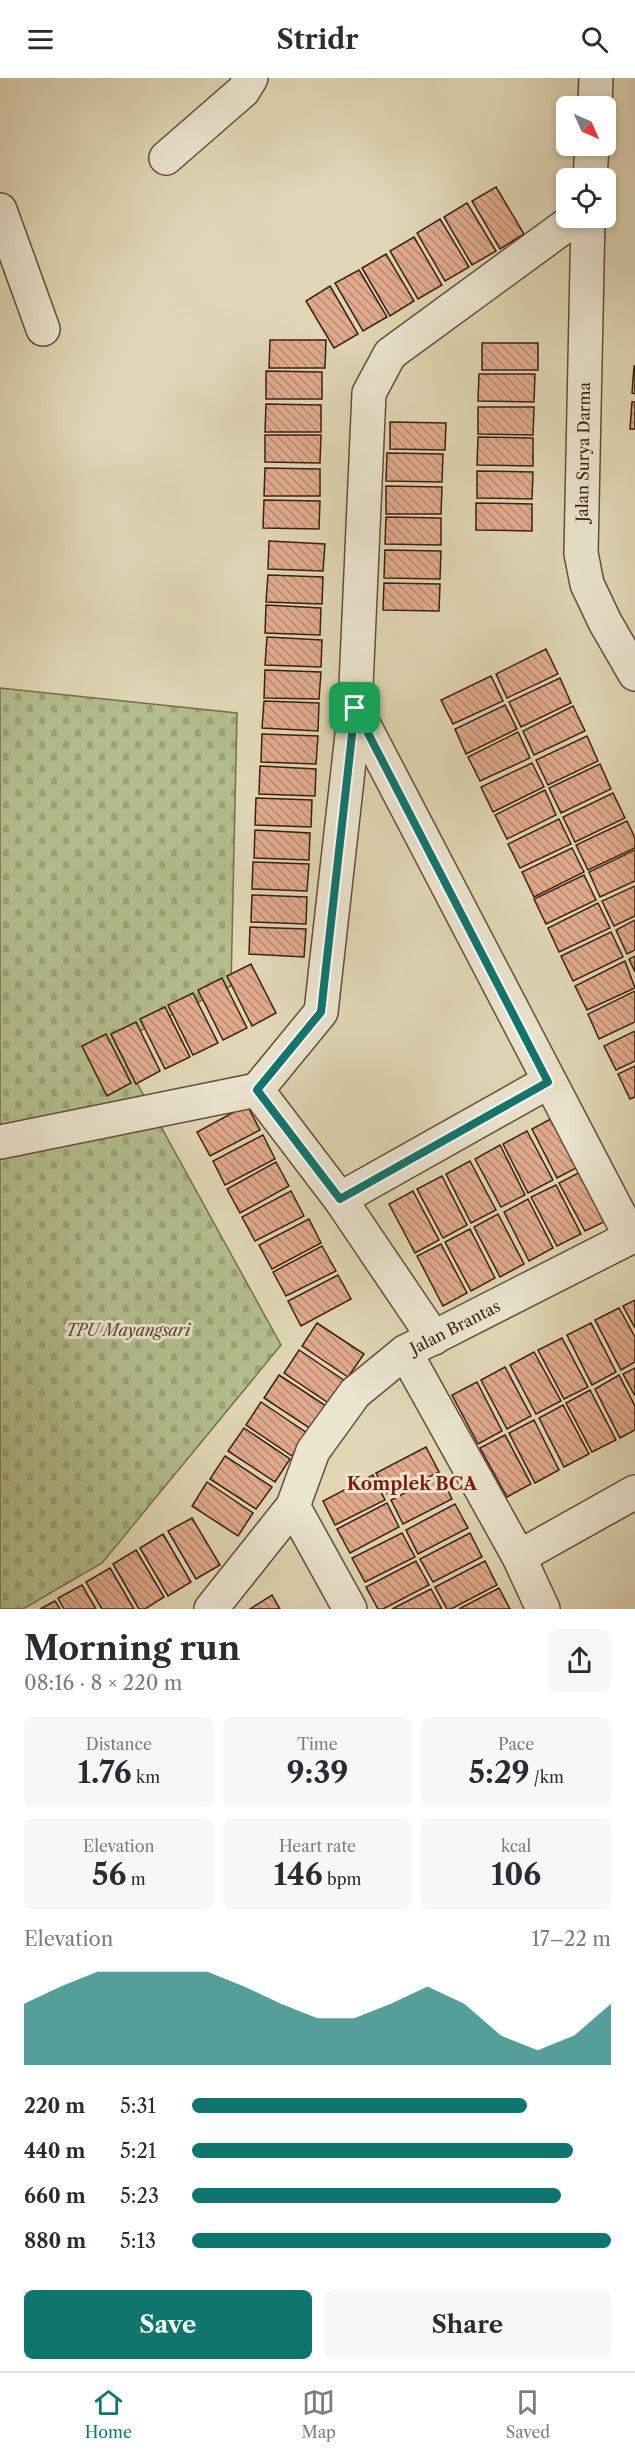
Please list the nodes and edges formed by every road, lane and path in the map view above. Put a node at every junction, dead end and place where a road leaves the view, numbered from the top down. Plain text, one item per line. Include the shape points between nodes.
1 (251, 78) edge
2 (596, 78) edge
3 (595, 96) edge
4 (166, 158) dead end
5 (0, 210) edge
6 (562, 228) edge
7 (588, 228) edge
8 (43, 329) dead end
9 (635, 674) edge
10 (355, 708) junction
11 (548, 1082) junction
12 (257, 1090) junction
13 (0, 1142) edge
14 (340, 1199) junction
15 (633, 1236) edge
16 (434, 1338) junction
17 (405, 1352) junction
18 (635, 1492) edge
19 (294, 1506) junction
20 (519, 1557) junction
21 (211, 1609) edge
22 (350, 1609) edge
23 (543, 1609) edge

1 - 4 street via 243,91
2 - 3 street
5 - 8 street
6 - 10 street via 390,354 369,393
7 - 9 street, Jalan Surya Darma via 581,553 587,584
10 - 11 street
10 - 12 street via 321,1012
11 - 14 street
11 - 15 street
12 - 13 street
12 - 14 street
14 - 16 street
15 - 16 street, Jalan Brantas
16 - 17 street, Jalan Brantas
17 - 19 street, Jalan Brantas via 355,1394 313,1451
17 - 20 street
18 - 20 street
19 - 21 street, Jalan Brantas
19 - 22 street
20 - 23 street

